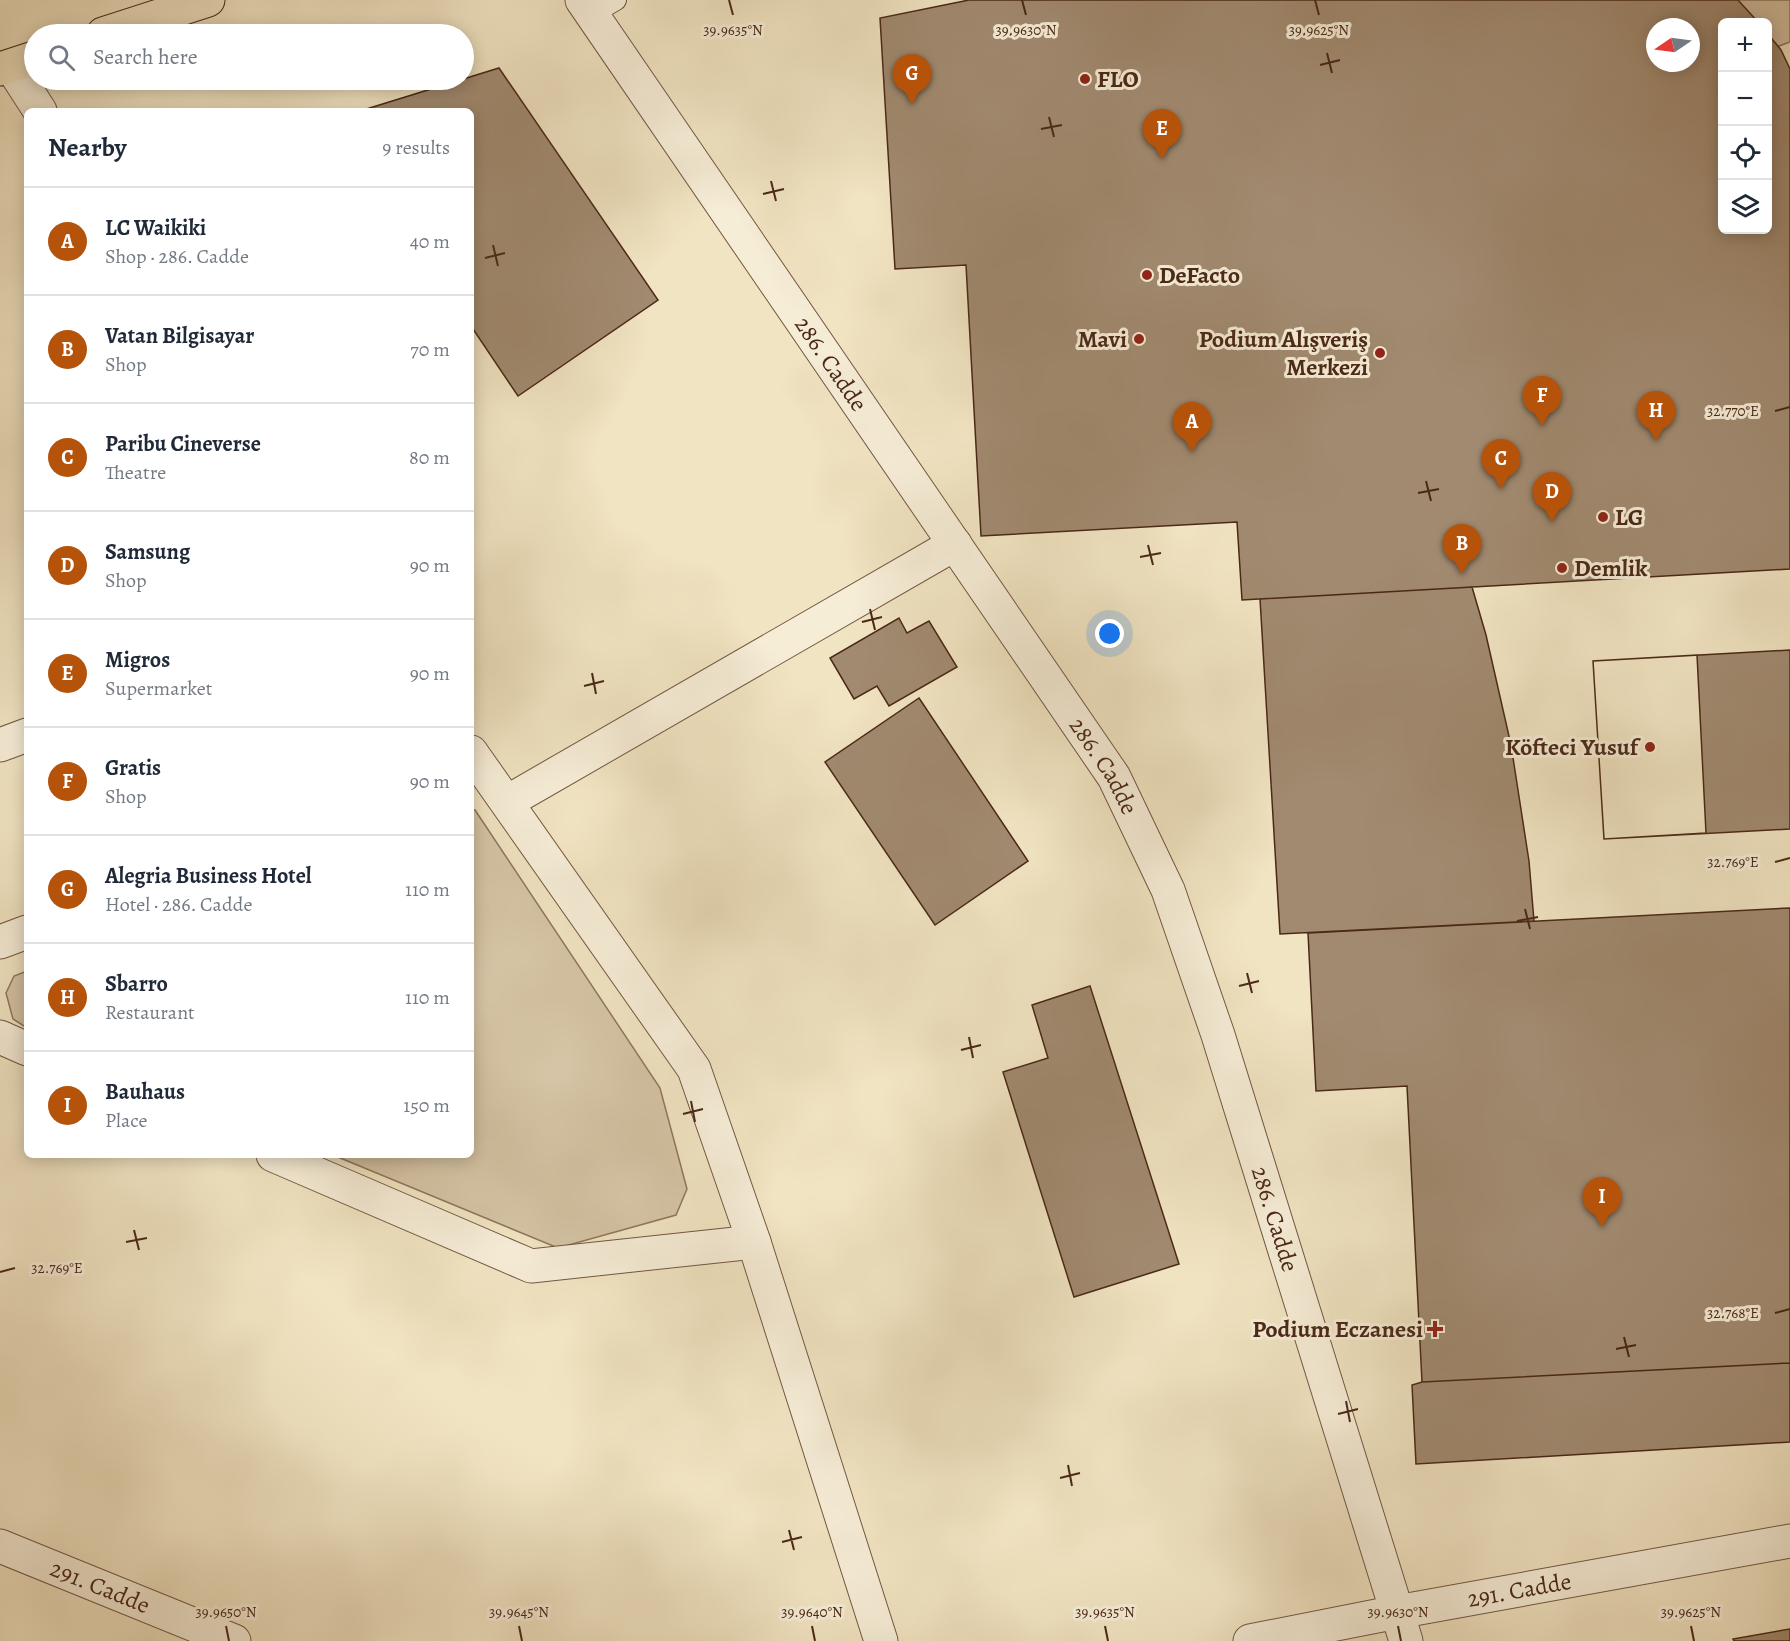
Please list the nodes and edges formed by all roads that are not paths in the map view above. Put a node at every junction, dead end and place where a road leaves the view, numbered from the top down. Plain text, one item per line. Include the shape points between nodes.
1 (208, 0) edge
2 (597, 5) edge
3 (135, 24) edge
4 (15, 64) edge
5 (24, 81) edge
6 (29, 90) edge
7 (38, 108) edge
8 (955, 544) junction
9 (24, 736) edge
10 (0, 745) edge
11 (474, 761) edge
12 (507, 802) junction
13 (24, 933) edge
14 (0, 942) edge
15 (0, 1037) edge
16 (24, 1048) edge
17 (280, 1158) edge
18 (754, 1242) junction
19 (1790, 1541) edge
20 (0, 1546) edge
21 (1402, 1626) edge
22 (234, 1641) edge
23 (881, 1641) edge
24 (1250, 1641) edge

1 - 3 main road
2 - 8 street, 286. Cadde
4 - 5 street
6 - 7 street
8 - 12 street
8 - 21 street, 286. Cadde via 1114,777 1168,890 1222,1046
9 - 10 street
11 - 12 street
12 - 18 street via 694,1069
13 - 14 street
15 - 16 street
17 - 18 street via 531,1266
18 - 23 street
19 - 21 street, 291. Cadde
20 - 22 street, 291. Cadde
21 - 24 street, 291. Cadde

